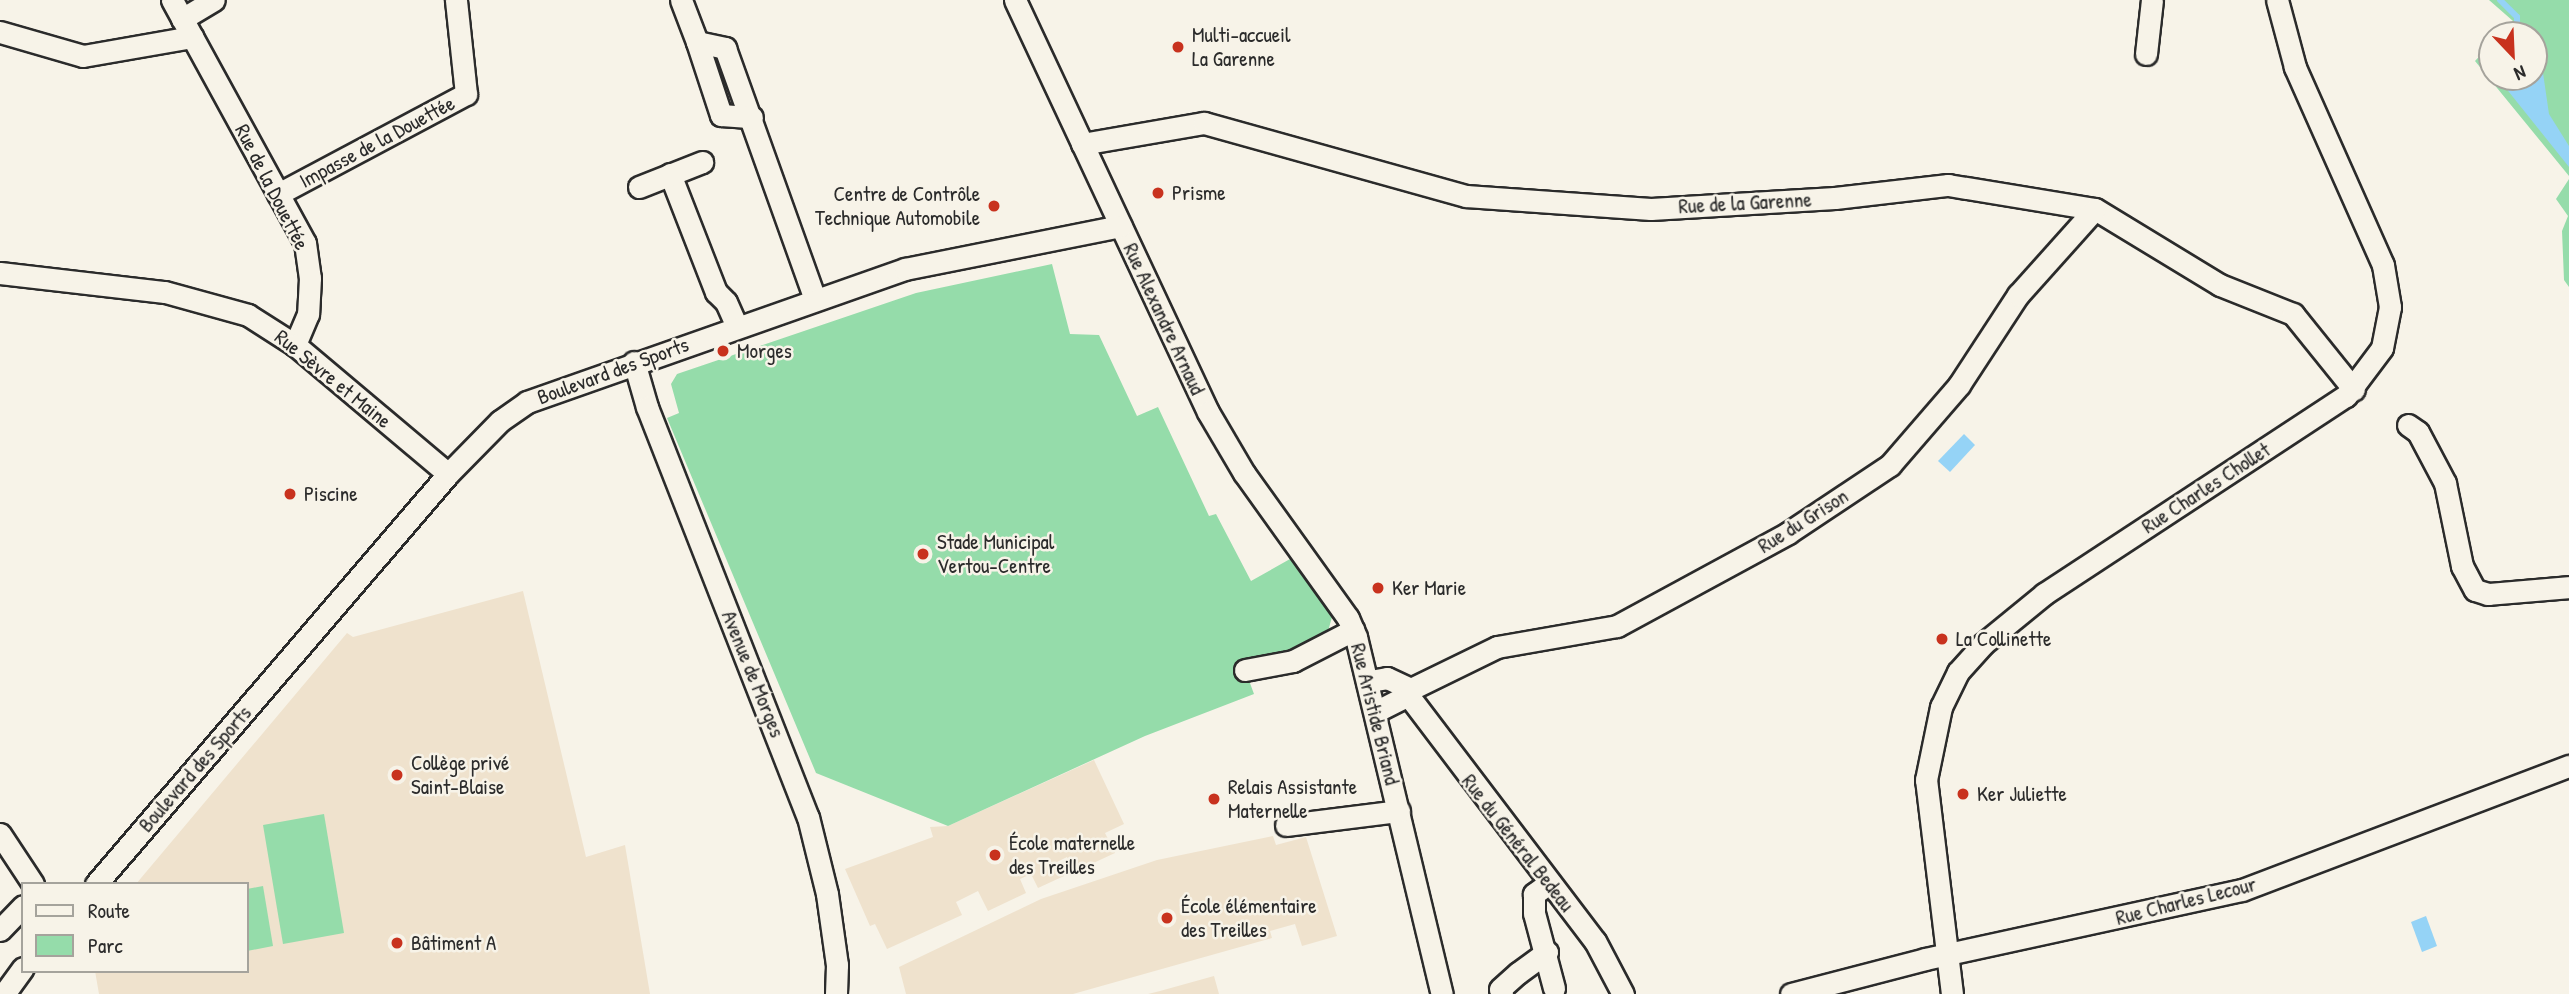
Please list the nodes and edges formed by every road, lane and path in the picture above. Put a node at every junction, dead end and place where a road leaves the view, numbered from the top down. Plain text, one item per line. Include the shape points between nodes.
1 (172, 0) edge
2 (214, 0) edge
3 (456, 0) edge
4 (681, 0) edge
5 (1015, 0) edge
6 (2152, 0) edge
7 (2277, 0) edge
8 (187, 28) junction
9 (0, 33) edge
10 (2146, 54) dead end
11 (1082, 144) junction
12 (702, 162) dead end
13 (670, 174) junction
14 (639, 187) dead end
15 (278, 194) junction
16 (2095, 209) junction
17 (1121, 226) junction
18 (0, 273) edge
19 (815, 299) junction
20 (737, 327) junction
21 (295, 345) junction
22 (634, 362) junction
23 (2354, 390) junction
24 (2408, 425) dead end
25 (448, 474) junction
26 (2569, 587) edge
27 (1351, 624) junction
28 (1245, 670) dead end
29 (1370, 681) junction
30 (1409, 692) junction
31 (1377, 711) junction
32 (2569, 766) edge
33 (1399, 811) junction
34 (1286, 825) dead end
35 (0, 834) edge
36 (32, 882) edge
37 (98, 882) edge
38 (1549, 883) junction
39 (21, 908) edge
40 (0, 930) edge
41 (1547, 952) junction
42 (1945, 955) junction
43 (21, 971) edge
44 (1554, 988) dead end
45 (4, 994) edge
46 (836, 994) edge
47 (1442, 994) edge
48 (1502, 994) edge
49 (1623, 994) edge
50 (1791, 994) edge
51 (1952, 994) edge

1 - 8 street, Rue de la Douettée
2 - 8 street
3 - 15 street, Impasse de la Douettée via 466,94
4 - 19 street via 697,42 725,48
5 - 11 street, Rue Alexandre Arnaud
6 - 10 street
7 - 23 street, Rue Charles Chollet via 2295,67 2389,284 2389,323 2382,348
8 - 9 street via 83,56
8 - 15 street, Rue de la Douettée
11 - 16 street, Rue de la Garenne via 1203,123 1466,196 1651,209 1835,198 1948,185
11 - 17 street, Rue Alexandre Arnaud
12 - 13 street
13 - 14 street
13 - 20 street via 716,292
15 - 21 street, Rue de la Douettée via 309,258 308,314
16 - 23 street, Rue de la Garenne via 2220,285 2293,314
16 - 30 street, Rue du Grison via 2018,295 1959,385 1890,465 1788,533 1617,626 1497,647
17 - 19 street, Boulevard des Sports via 905,269
17 - 27 street, Rue Alexandre Arnaud via 1214,422 1244,473
18 - 21 street, Rue Sèvre et Maine via 198,298 248,315
19 - 20 street, Boulevard des Sports
20 - 22 street, Boulevard des Sports
21 - 25 street, Rue Sèvre et Maine
22 - 25 street, Boulevard des Sports via 527,402 500,421
22 - 46 street, Avenue de Morges via 647,407 808,817 827,894 837,965
23 - 42 street, Rue Charles Chollet via 2044,594 1983,644 1958,672 1941,707 1926,780
24 - 26 street via 2418,432 2445,483 2462,566 2475,590 2488,594
25 - 37 street, Boulevard des Sports
27 - 28 street via 1293,661
27 - 29 street, Rue Aristide Briand
29 - 30 street via 1387,678
29 - 31 street, Rue Aristide Briand
30 - 31 street, Rue du Grison
30 - 38 street, Rue du Général Bedeau
31 - 33 street, Rue Aristide Briand
32 - 42 street, Rue Charles Lecour via 2242,890
33 - 34 street, Rue Aristide Briand
33 - 47 street, Rue Aristide Briand
35 - 36 street
38 - 41 street via 1534,894 1534,913
38 - 49 street, Rue du Général Bedeau via 1595,940
39 - 40 street
41 - 44 street
41 - 48 street via 1500,989
42 - 50 street, Rue Charles Lecour
42 - 51 street, Rue Charles Chollet
43 - 45 street

